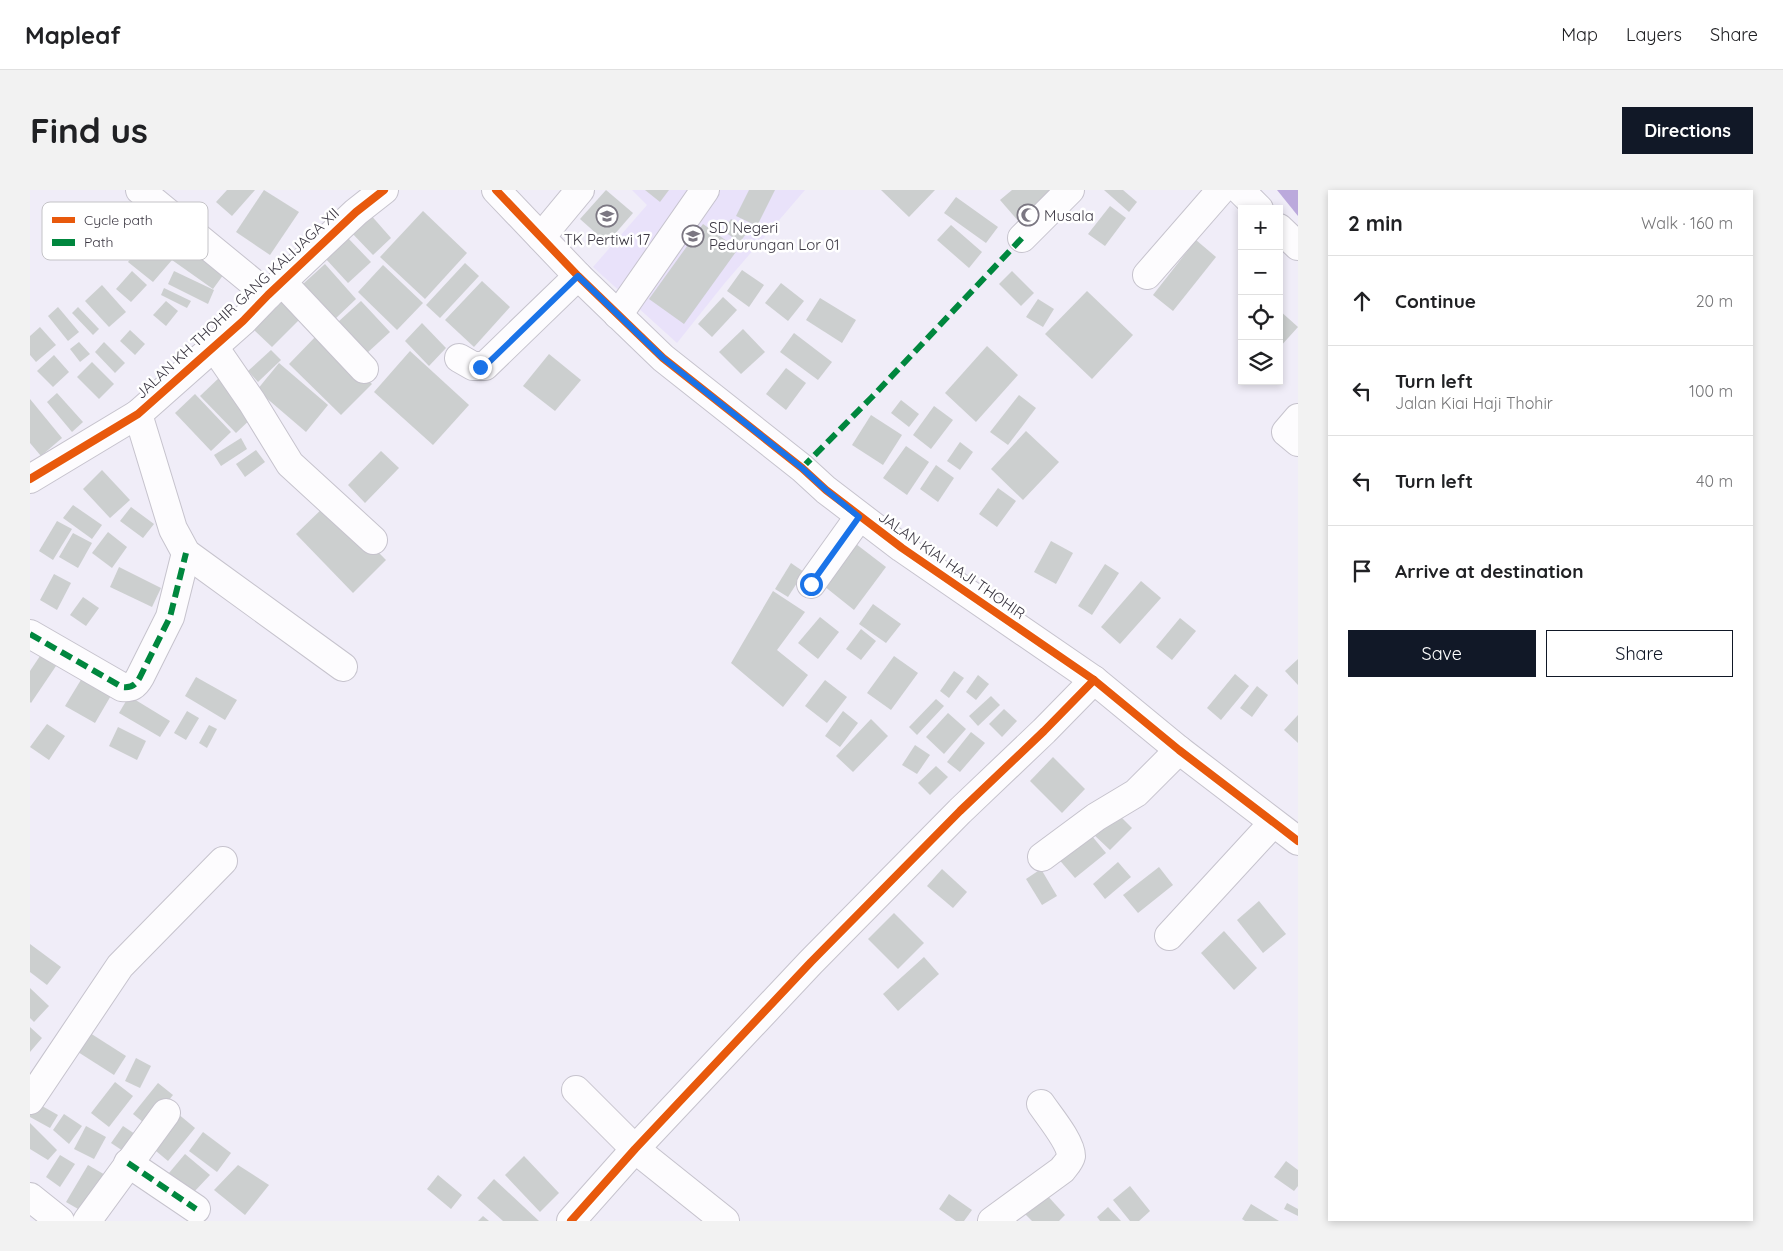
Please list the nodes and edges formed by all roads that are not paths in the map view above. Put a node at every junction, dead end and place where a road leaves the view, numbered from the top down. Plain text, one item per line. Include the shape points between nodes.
1 (140, 190) edge
2 (384, 190) edge
3 (496, 190) edge
4 (580, 190) edge
5 (705, 190) edge
6 (1070, 190) edge
7 (1222, 190) edge
8 (1240, 190) edge
9 (156, 202) edge
10 (1255, 205) edge
11 (1283, 232) edge
12 (541, 237) junction
13 (1022, 238) dead end
14 (208, 240) edge
15 (1298, 246) edge
16 (1148, 275) dead end
17 (578, 276) junction
18 (275, 289) junction
19 (618, 315) junction
20 (214, 348) junction
21 (459, 358) dead end
22 (364, 368) dead end
23 (138, 414) junction
24 (30, 479) edge
25 (859, 517) junction
26 (373, 540) dead end
27 (186, 553) junction
28 (811, 584) dead end
29 (30, 634) edge
30 (343, 667) dead end
31 (1094, 680) junction
32 (1179, 750) junction
33 (1273, 823) junction
34 (1298, 841) edge
35 (1042, 856) dead end
36 (223, 861) dead end
37 (1169, 936) dead end
38 (576, 1090) dead end
39 (30, 1100) edge
40 (1041, 1104) dead end
41 (166, 1113) dead end
42 (635, 1149) junction
43 (128, 1163) junction
44 (30, 1197) edge
45 (196, 1209) dead end
46 (60, 1221) edge
47 (87, 1221) edge
48 (571, 1221) edge
49 (725, 1221) edge
50 (992, 1221) edge

1 - 9 street
2 - 18 street, JALAN KH THOHIR GANG KALIJAGA XII via 356,212
3 - 12 street, JALAN KIAI HAJI THOHIR
4 - 12 street
5 - 19 street
6 - 13 street
7 - 16 street
8 - 10 street
11 - 15 street
12 - 17 street, JALAN KIAI HAJI THOHIR
14 - 18 street
17 - 19 street, JALAN KIAI HAJI THOHIR
17 - 21 street via 485,366 473,366
18 - 20 street, JALAN KH THOHIR GANG KALIJAGA XII
18 - 22 street
19 - 25 street, JALAN KIAI HAJI THOHIR via 663,358
20 - 23 street, JALAN KH THOHIR GANG KALIJAGA XII
20 - 26 street via 290,464
23 - 24 street, JALAN KH THOHIR GANG KALIJAGA XII
23 - 27 street via 173,529
25 - 28 street
25 - 31 street, JALAN KIAI HAJI THOHIR
27 - 29 street via 170,617 134,686 122,686
27 - 30 street
31 - 32 street, JALAN KIAI HAJI THOHIR
31 - 42 street via 811,962
32 - 33 street, JALAN KIAI HAJI THOHIR
32 - 35 street via 1136,793
33 - 34 street, JALAN KIAI HAJI THOHIR
33 - 37 street
36 - 39 street via 120,966
38 - 42 street
40 - 50 street via 1066,1142 1071,1157 1062,1170
41 - 43 street
42 - 48 street
42 - 49 street
43 - 45 street
43 - 47 street
44 - 46 street

